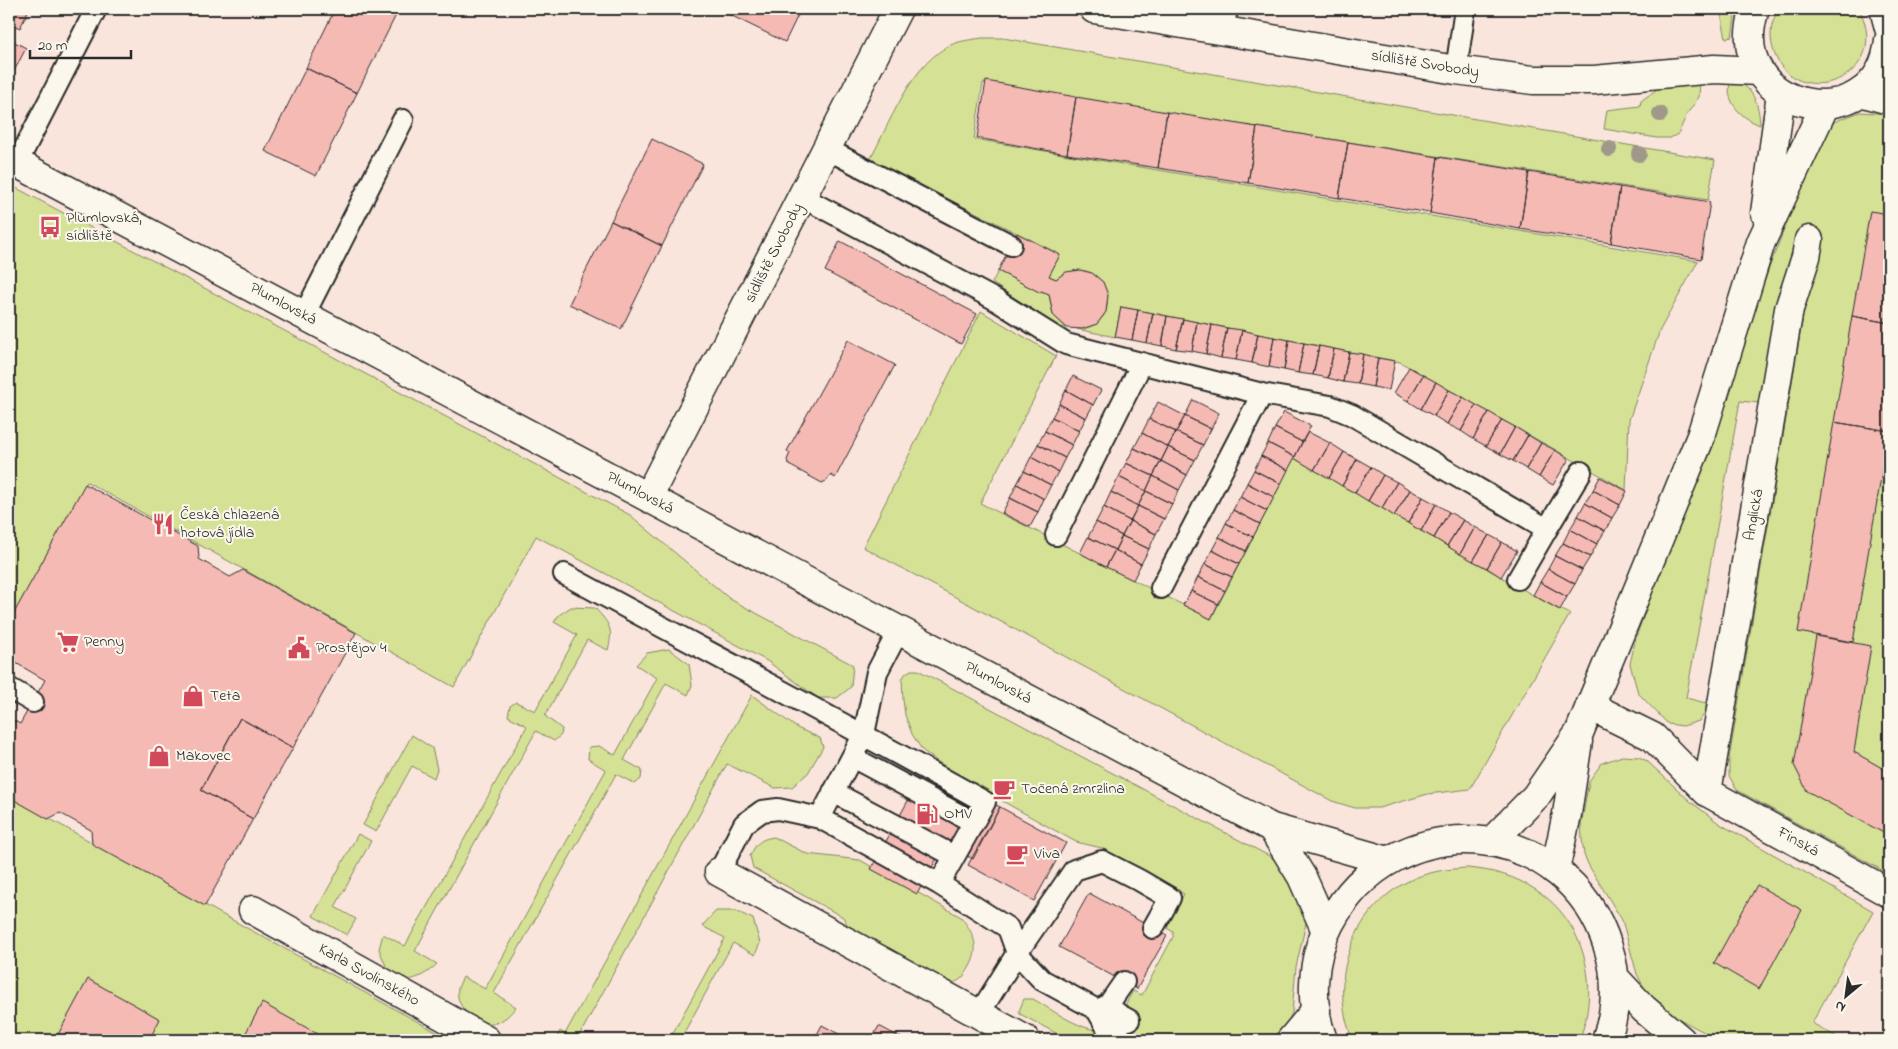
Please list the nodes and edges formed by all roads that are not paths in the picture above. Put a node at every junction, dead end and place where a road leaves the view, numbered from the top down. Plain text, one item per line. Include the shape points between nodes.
1 (96, 9) edge
2 (898, 9) edge
3 (1094, 9) edge
4 (1466, 9) edge
5 (1755, 9) edge
6 (1225, 20) edge
7 (1888, 21) edge
8 (1456, 70) junction
9 (1759, 71) junction
10 (1861, 92) junction
11 (1781, 93) junction
12 (1889, 100) edge
13 (1825, 105) junction
14 (403, 120) dead end
15 (827, 149) junction
16 (13, 161) edge
17 (802, 197) junction
18 (1809, 240) dead end
19 (1761, 242) junction
20 (1011, 246) dead end
21 (304, 315) junction
22 (1142, 363) junction
23 (1262, 394) junction
24 (1581, 472) dead end
25 (648, 497) junction
26 (1547, 529) junction
27 (1056, 535) dead end
28 (564, 574) dead end
29 (1518, 579) dead end
30 (1162, 588) dead end
31 (898, 630) junction
32 (9, 688) edge
33 (33, 702) dead end
34 (1590, 706) junction
35 (1579, 733) junction
36 (864, 734) junction
37 (852, 756) junction
38 (833, 792) junction
39 (1707, 792) junction
40 (820, 818) junction
41 (973, 822) junction
42 (1272, 828) junction
43 (1491, 842) junction
44 (954, 856) junction
45 (1388, 860) junction
46 (1554, 870) junction
47 (719, 872) joint
48 (940, 884) junction
49 (1889, 893) edge
50 (253, 910) dead end
51 (1153, 928) dead end
52 (1326, 931) junction
53 (1017, 953) junction
54 (1615, 978) junction
55 (1124, 982) dead end
56 (1102, 1008) junction
57 (1316, 1010) junction
58 (979, 1014) junction
59 (1125, 1028) dead end
60 (486, 1040) edge
61 (1026, 1040) edge
62 (1291, 1040) edge
63 (1323, 1040) edge
64 (1606, 1040) edge
65 (1681, 1040) edge

1 - 16 lane
2 - 15 street, sídliště Svobody
3 - 6 street, sídliště Svobody
4 - 8 lane
5 - 9 street via 1750,44
6 - 8 street, sídliště Svobody
7 - 10 street via 1886,58 1882,68
8 - 9 street, sídliště Svobody via 1533,80 1594,80 1714,69
9 - 11 street
10 - 12 street
10 - 13 street
11 - 13 street via 1802,103
11 - 19 street
13 - 19 street
14 - 21 lane
15 - 17 street, sídliště Svobody
15 - 20 lane
16 - 21 street, Plumlovská
17 - 22 lane via 994,299 1066,344
17 - 25 street, sídliště Svobody
18 - 39 street, Anglická via 1789,309
19 - 34 street via 1701,436
21 - 25 street, Plumlovská
22 - 23 lane
22 - 27 lane
23 - 26 lane via 1330,406 1352,415
23 - 30 lane
24 - 26 lane
25 - 31 street, Plumlovská
26 - 29 lane
28 - 36 lane
31 - 36 lane via 877,672
31 - 42 street, Plumlovská
32 - 33 lane
34 - 35 street
34 - 39 street, Finská via 1652,736
35 - 43 street via 1536,796
35 - 46 street via 1567,814
36 - 37 lane
36 - 41 lane via 985,802
37 - 38 lane
37 - 41 lane
38 - 40 lane
38 - 44 lane
39 - 49 street, Finská
40 - 47 lane via 778,809 762,811 744,824
40 - 48 lane
41 - 44 lane
42 - 45 street, Plumlovská
42 - 52 street via 1302,877
43 - 45 street via 1438,842
43 - 46 street via 1535,857
44 - 48 lane
45 - 52 street via 1352,890
46 - 54 street via 1580,894 1596,918 1612,957
47 - 58 street
48 - 53 lane via 1008,928
50 - 60 street, Karla Svolinského
51 - 53 lane via 1170,898 1102,861 1074,870
52 - 57 street via 1314,982
53 - 56 lane via 1042,980
53 - 58 lane
54 - 64 street via 1613,1014
54 - 65 street via 1644,1009
55 - 56 lane
56 - 59 lane via 1118,1014
57 - 62 street
57 - 63 street
58 - 61 street

